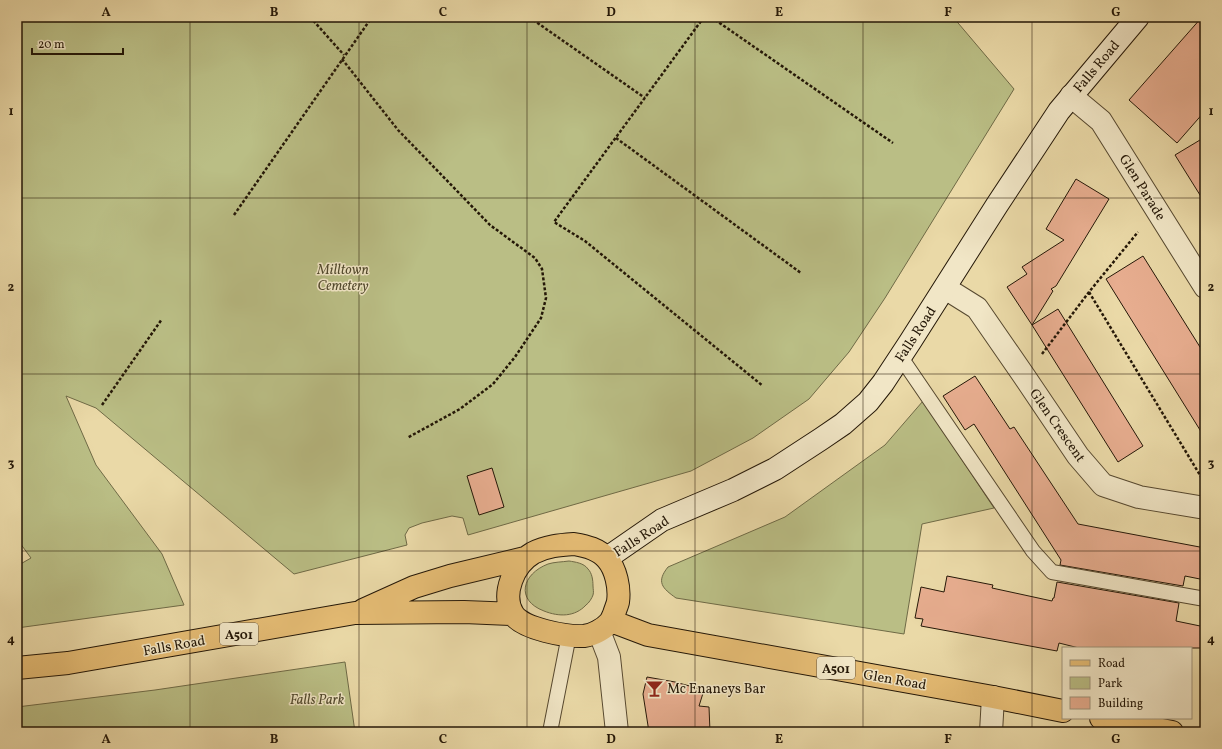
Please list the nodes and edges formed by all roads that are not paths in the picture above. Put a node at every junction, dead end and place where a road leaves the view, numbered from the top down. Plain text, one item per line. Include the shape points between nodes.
1 (1138, 17) edge
2 (1071, 96) junction
3 (1205, 287) edge
4 (945, 288) junction
5 (900, 356) junction
6 (1205, 508) edge
7 (525, 558) junction
8 (607, 558) junction
9 (1205, 599) edge
10 (355, 613) junction
11 (513, 614) junction
12 (605, 626) junction
13 (569, 635) junction
14 (17, 668) edge
15 (993, 697) junction
16 (1062, 710) edge
17 (1106, 719) edge
18 (550, 732) edge
19 (617, 732) edge
20 (991, 732) edge
21 (1172, 732) edge

1 - 2 main road, Falls Road
2 - 3 main road, Glen Parade via 1101,121
2 - 4 main road, Falls Road
4 - 5 main road, Falls Road
4 - 6 main road, Glen Crescent via 977,308 1078,456 1103,486 1139,497
5 - 8 main road, Falls Road via 868,402 843,424 775,469 662,520
5 - 9 lane via 1032,551 1052,572
7 - 8 main road, A501 via 546,548 574,544 586,546
7 - 10 main road, Falls Road / A501 via 421,585
7 - 11 main road, A501 via 512,577 508,590
8 - 12 main road via 618,586 618,602
10 - 11 main road, Falls Road / A501
10 - 14 main road, Falls Road / A501 via 68,663
11 - 13 main road via 525,624 541,630
12 - 13 main road via 585,636
12 - 15 main road, Glen Road / A501
12 - 19 main road
13 - 18 lane
15 - 16 main road, Glen Road / A501
15 - 20 main road
17 - 21 main road

